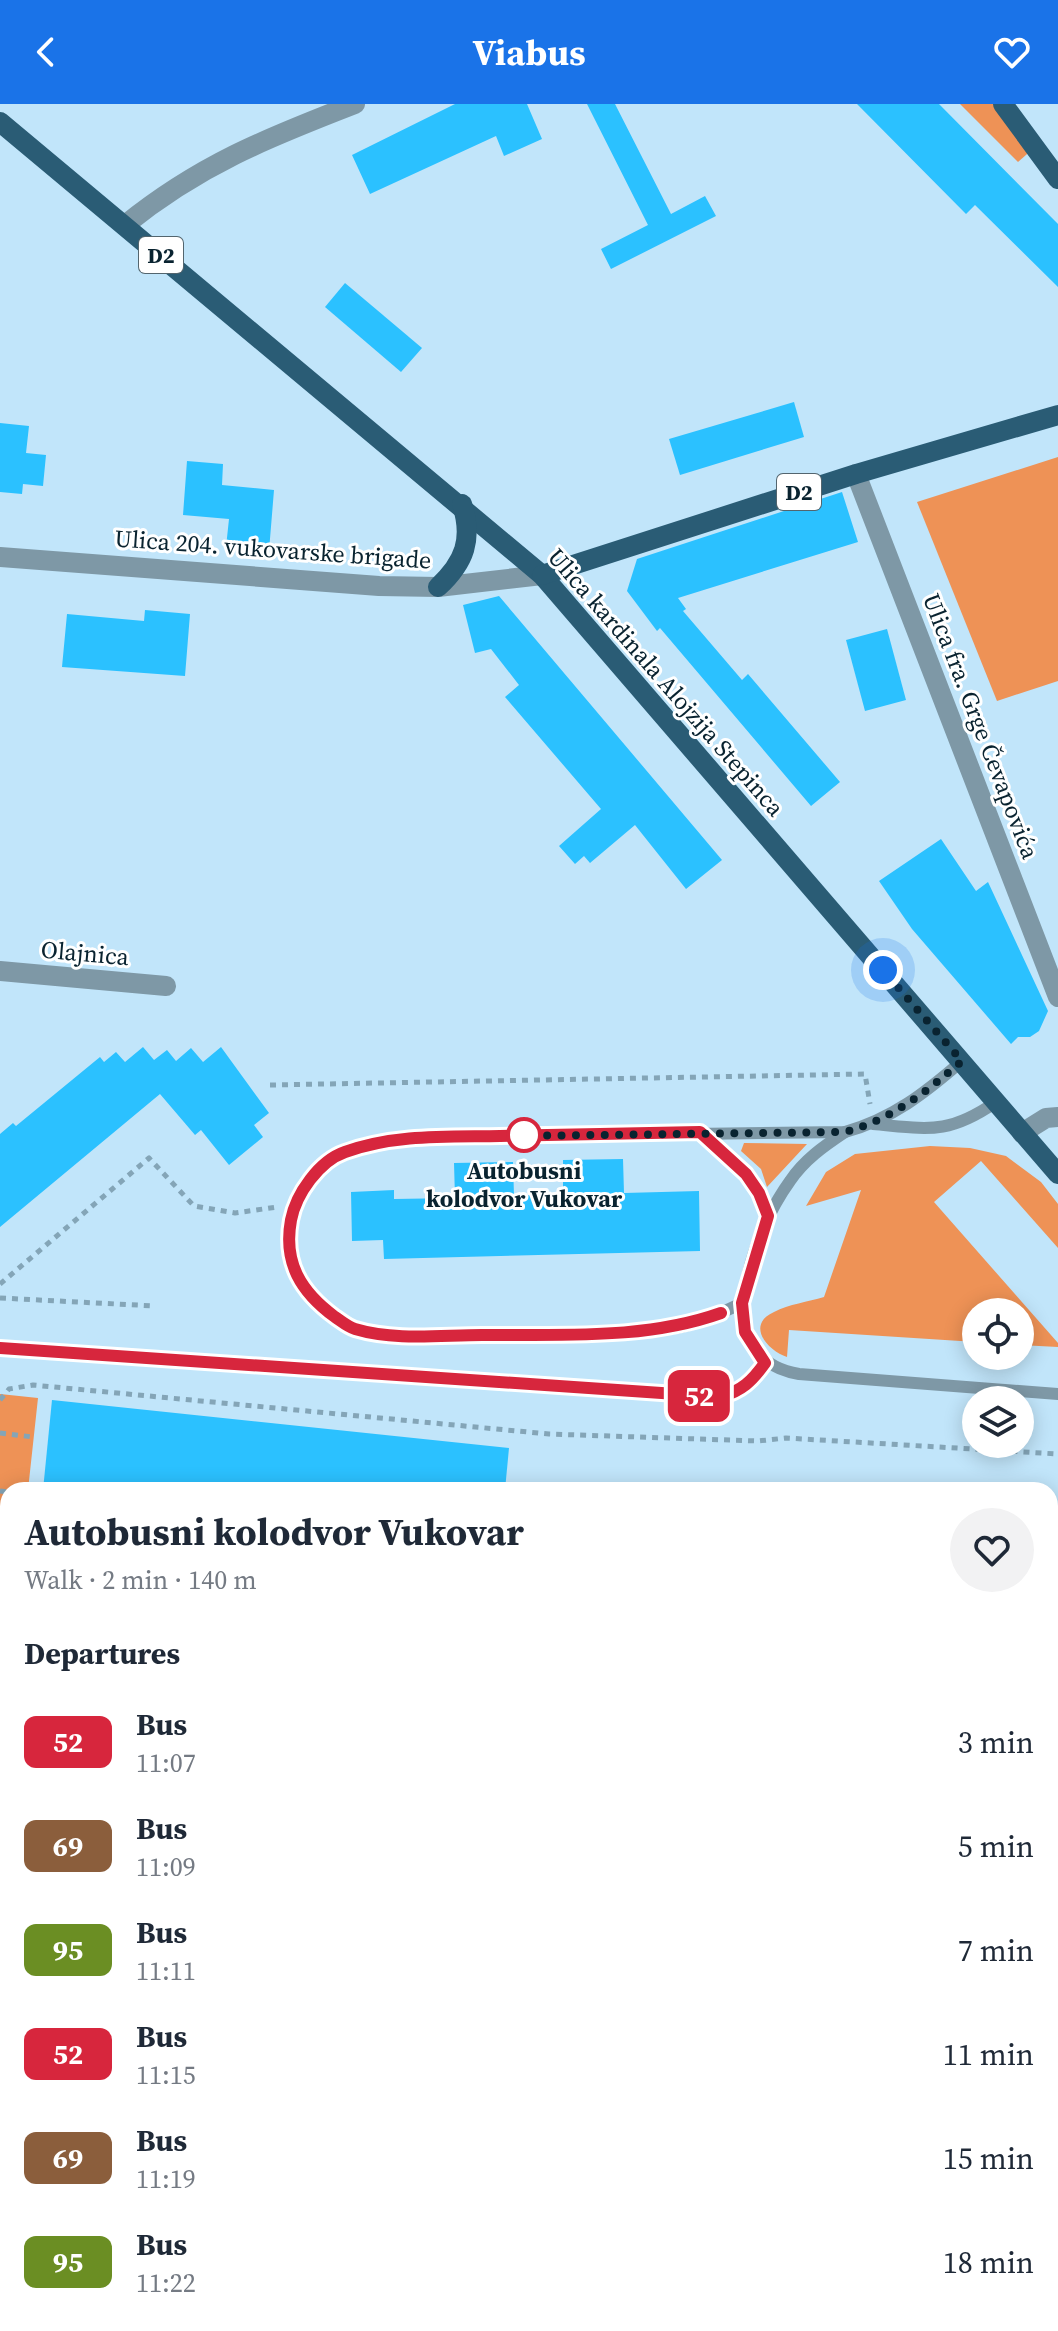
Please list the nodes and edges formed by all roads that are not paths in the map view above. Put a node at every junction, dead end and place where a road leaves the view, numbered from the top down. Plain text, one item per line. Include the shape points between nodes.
1 (355, 104) edge
2 (1003, 104) edge
3 (0, 122) edge
4 (1058, 179) edge
5 (125, 225) junction
6 (1058, 415) edge
7 (856, 474) junction
8 (462, 504) junction
9 (0, 557) edge
10 (542, 575) junction
11 (438, 587) junction
12 (0, 971) edge
13 (166, 986) dead end
14 (1058, 997) edge
15 (962, 1061) junction
16 (996, 1102) junction
17 (1058, 1117) edge
18 (873, 1124) junction
19 (700, 1132) junction
20 (845, 1132) junction
21 (1022, 1133) junction
22 (1058, 1174) edge
23 (768, 1216) junction
24 (742, 1303) junction
25 (0, 1348) edge
26 (765, 1363) junction
27 (1058, 1394) edge

1 - 5 street via 241,149 167,190
2 - 4 main road
3 - 5 main road, Ulica kardinala Alojzija Stepinca / D2
5 - 8 main road, Ulica kardinala Alojzija Stepinca / D2
6 - 7 main road, D2
7 - 10 main road, D2
7 - 14 street, Ulica fra. Grge Čevapovića
8 - 10 main road, Ulica kardinala Alojzija Stepinca / D2
8 - 11 main road via 468,542 463,559
9 - 11 street, Ulica 204. vukovarske brigade
10 - 11 street, Ulica 204. vukovarske brigade
10 - 15 main road, Ulica kardinala Alojzija Stepinca / D2
12 - 13 street, Olajnica
15 - 16 main road, Ulica kardinala Alojzija Stepinca / D2
15 - 18 lane via 918,1099
16 - 18 lane via 966,1123 923,1129
16 - 21 main road, Ulica kardinala Alojzija Stepinca / D2
17 - 21 street
18 - 20 lane
19 - 20 lane
19 - 23 lane via 746,1174
19 - 24 lane via 391,1138 340,1153 314,1175 294,1204 288,1236 292,1272 315,1302 353,1329 404,1336 641,1332 683,1326
20 - 23 lane via 818,1150 791,1179
21 - 22 main road, Ulica kardinala Alojzija Stepinca / D2
23 - 24 lane
24 - 26 lane via 745,1332
25 - 26 lane via 720,1397 737,1393
26 - 27 lane via 799,1374

